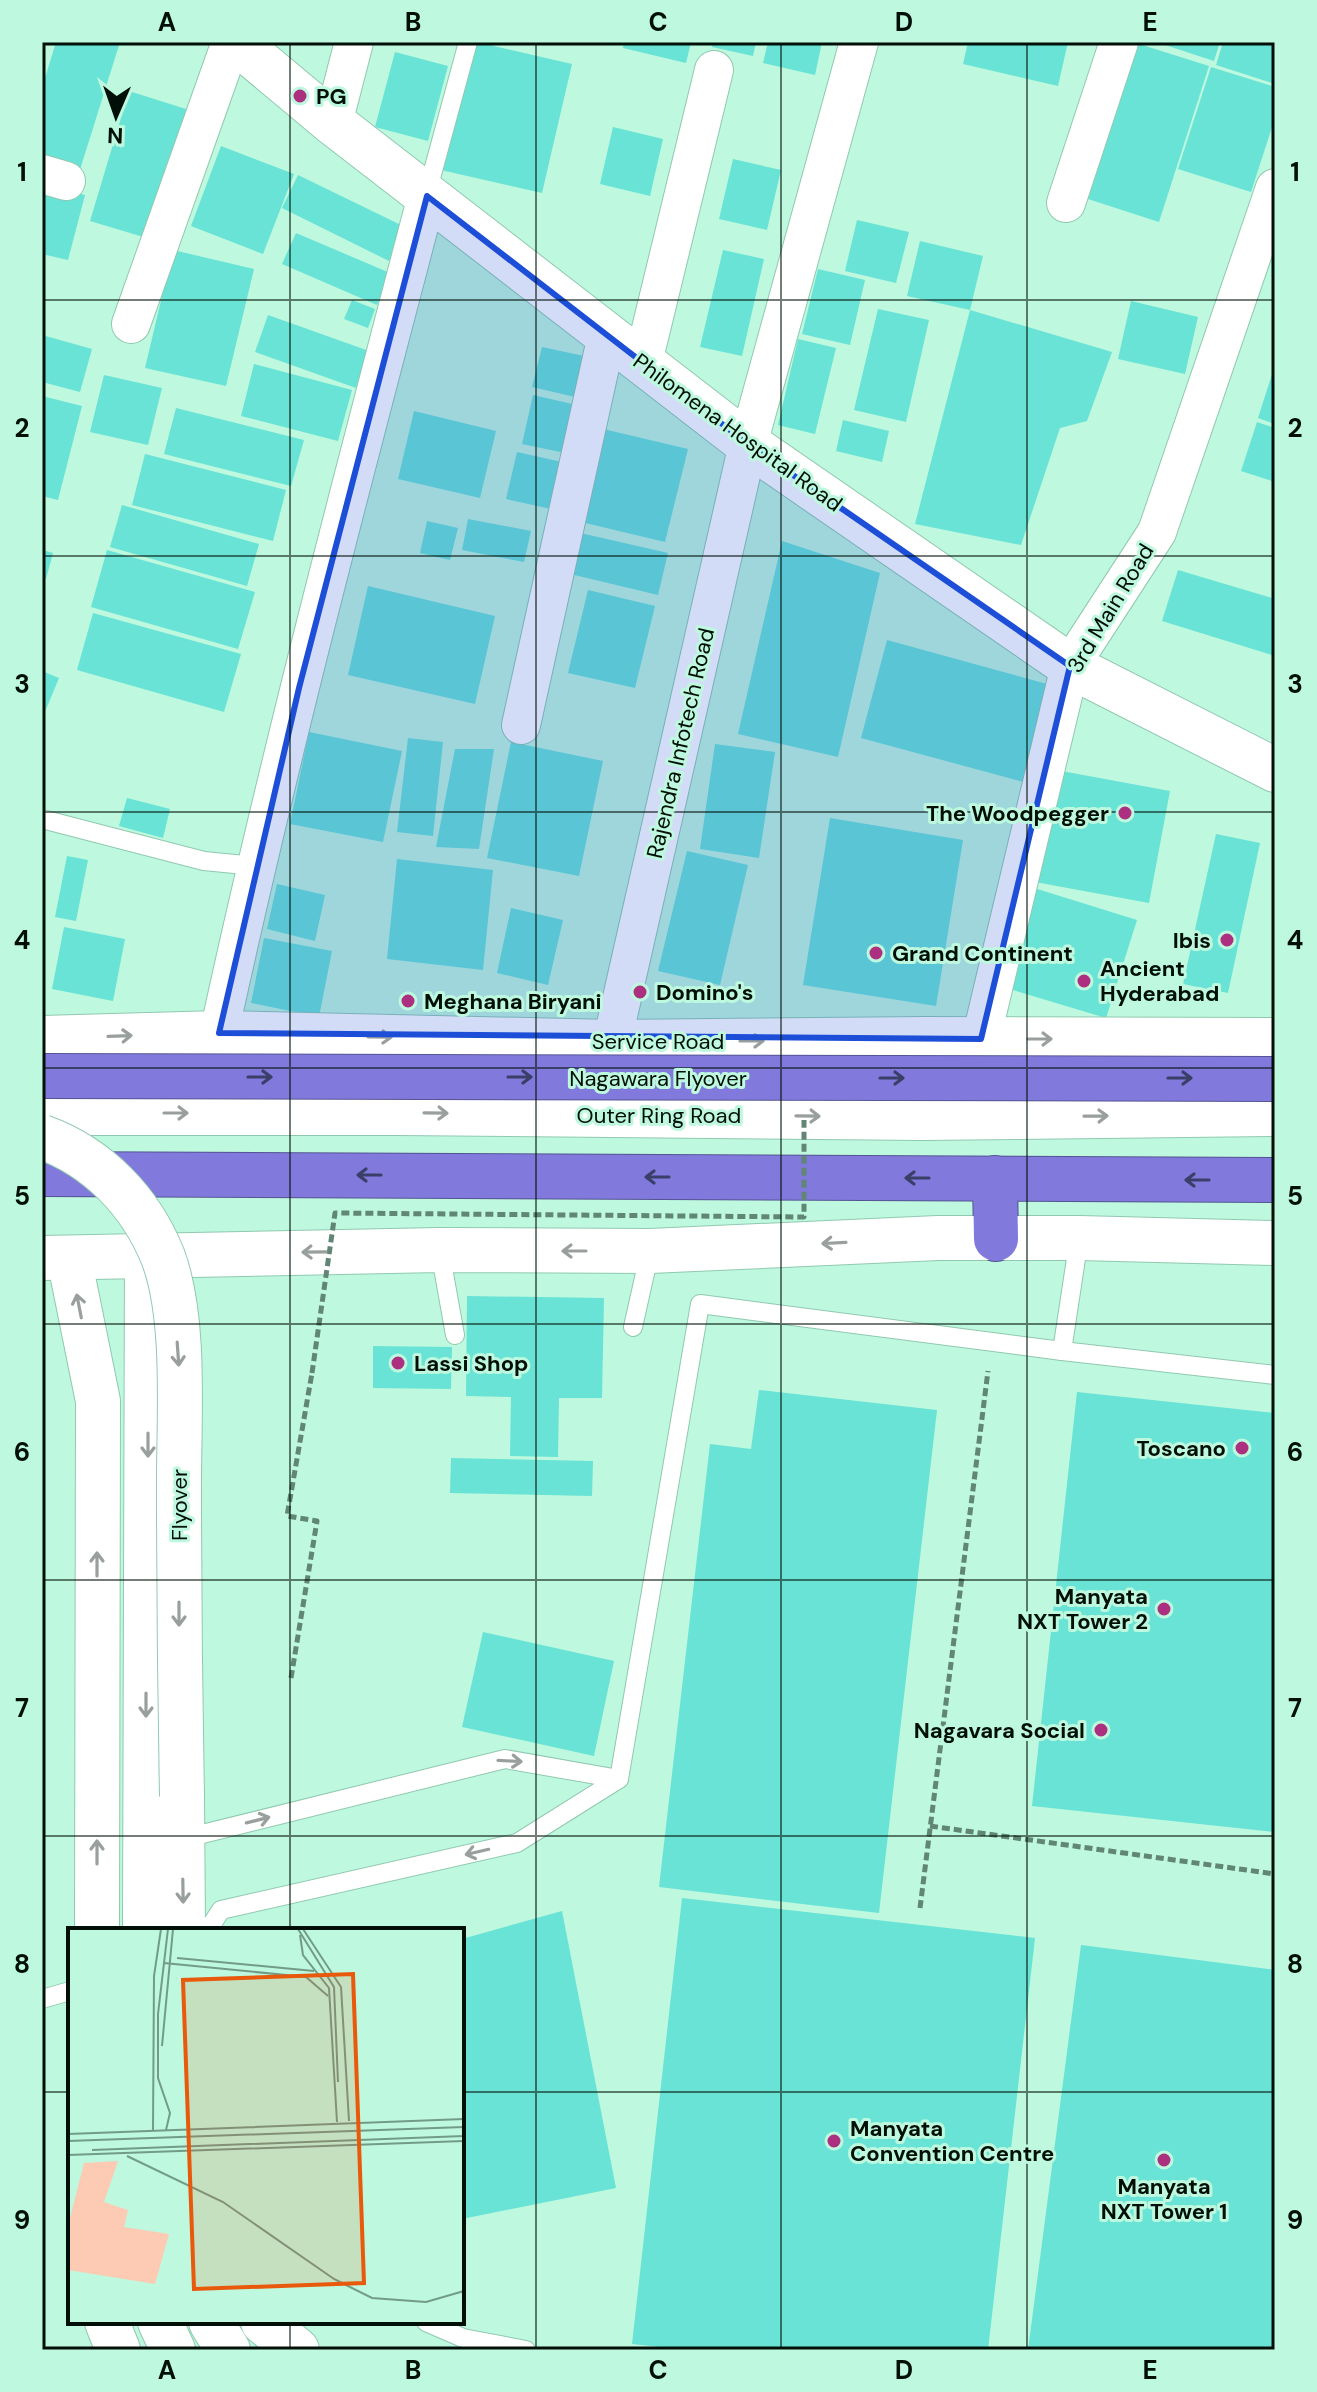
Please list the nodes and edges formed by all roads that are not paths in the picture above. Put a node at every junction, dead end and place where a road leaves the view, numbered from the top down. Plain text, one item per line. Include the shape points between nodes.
1 (234, 42) edge
2 (354, 42) edge
3 (468, 42) edge
4 (859, 42) edge
5 (1119, 42) edge
6 (714, 70) dead end
7 (333, 123) junction
8 (1275, 188) edge
9 (427, 196) junction
10 (1066, 203) dead end
11 (131, 324) dead end
12 (607, 335) junction
13 (643, 362) junction
14 (748, 444) junction
15 (1070, 666) junction
16 (521, 725) dead end
17 (1275, 770) edge
18 (42, 819) edge
19 (255, 866) junction
20 (219, 1033) junction
21 (42, 1038) edge
22 (981, 1039) junction
23 (1275, 1040) edge
24 (612, 1042) junction
25 (42, 1076) edge
26 (1275, 1079) edge
27 (42, 1113) edge
28 (1275, 1114) edge
29 (42, 1137) edge
30 (42, 1174) edge
31 (995, 1178) junction
32 (1275, 1180) edge
33 (1079, 1238) junction
34 (996, 1239) junction
35 (1275, 1243) edge
36 (440, 1250) junction
37 (650, 1251) junction
38 (147, 1255) junction
39 (56, 1258) edge
40 (633, 1327) dead end
41 (455, 1335) dead end
42 (1062, 1351) junction
43 (1275, 1375) edge
44 (619, 1779) junction
45 (182, 1839) junction
46 (97, 1928) edge
47 (145, 1928) edge
48 (183, 1928) edge
49 (209, 1928) edge
50 (68, 1992) edge
51 (42, 1999) edge
52 (108, 2324) edge
53 (161, 2324) edge
54 (212, 2324) edge
55 (265, 2324) edge
56 (431, 2324) edge
57 (118, 2350) edge
58 (173, 2350) edge
59 (228, 2350) edge
60 (297, 2350) edge
61 (526, 2350) edge

1 - 7 street, Philomena Hospital Road
1 - 11 street
2 - 7 street
3 - 9 lane
4 - 14 street, Rajendra Infotech Road
5 - 10 street
6 - 13 street
7 - 9 street, Philomena Hospital Road
8 - 15 street, 3rd Main Road via 1157,532
9 - 12 street, Philomena Hospital Road
9 - 19 street
12 - 13 street, Philomena Hospital Road
12 - 16 street
13 - 14 street, Philomena Hospital Road
14 - 15 street, Philomena Hospital Road
14 - 24 street, Rajendra Infotech Road
15 - 17 street, Philomena Hospital Road
15 - 22 street, 3rd Main Road
18 - 19 lane via 204,861
19 - 20 street
21 -> 20 street, Service Road
20 -> 24 street, Service Road
22 -> 23 street, Service Road
24 -> 22 street, Service Road
25 -> 26 highway, Nagawara Flyover, bridge
27 -> 28 street, Outer Ring Road via 924,1118
29 -> 45 street, Flyover, bridge via 88,1160 125,1194 151,1231 172,1288 179,1367
31 -> 30 highway
32 -> 31 highway
31 - 34 highway
33 - 34 street
33 - 35 street
33 - 42 lane
34 -> 37 street
37 -> 36 street
36 -> 38 street
36 - 41 lane
37 - 40 lane
38 - 39 street
38 -> 47 street
46 -> 39 street via 98,1401
42 - 43 lane
42 - 44 lane via 700,1304
45 -> 44 lane via 505,1759
44 -> 49 lane via 517,1843 221,1910
45 -> 48 street, Flyover
50 - 51 lane
52 - 57 street
53 - 58 street
54 - 59 street
55 - 60 street
56 - 61 lane via 463,2338

